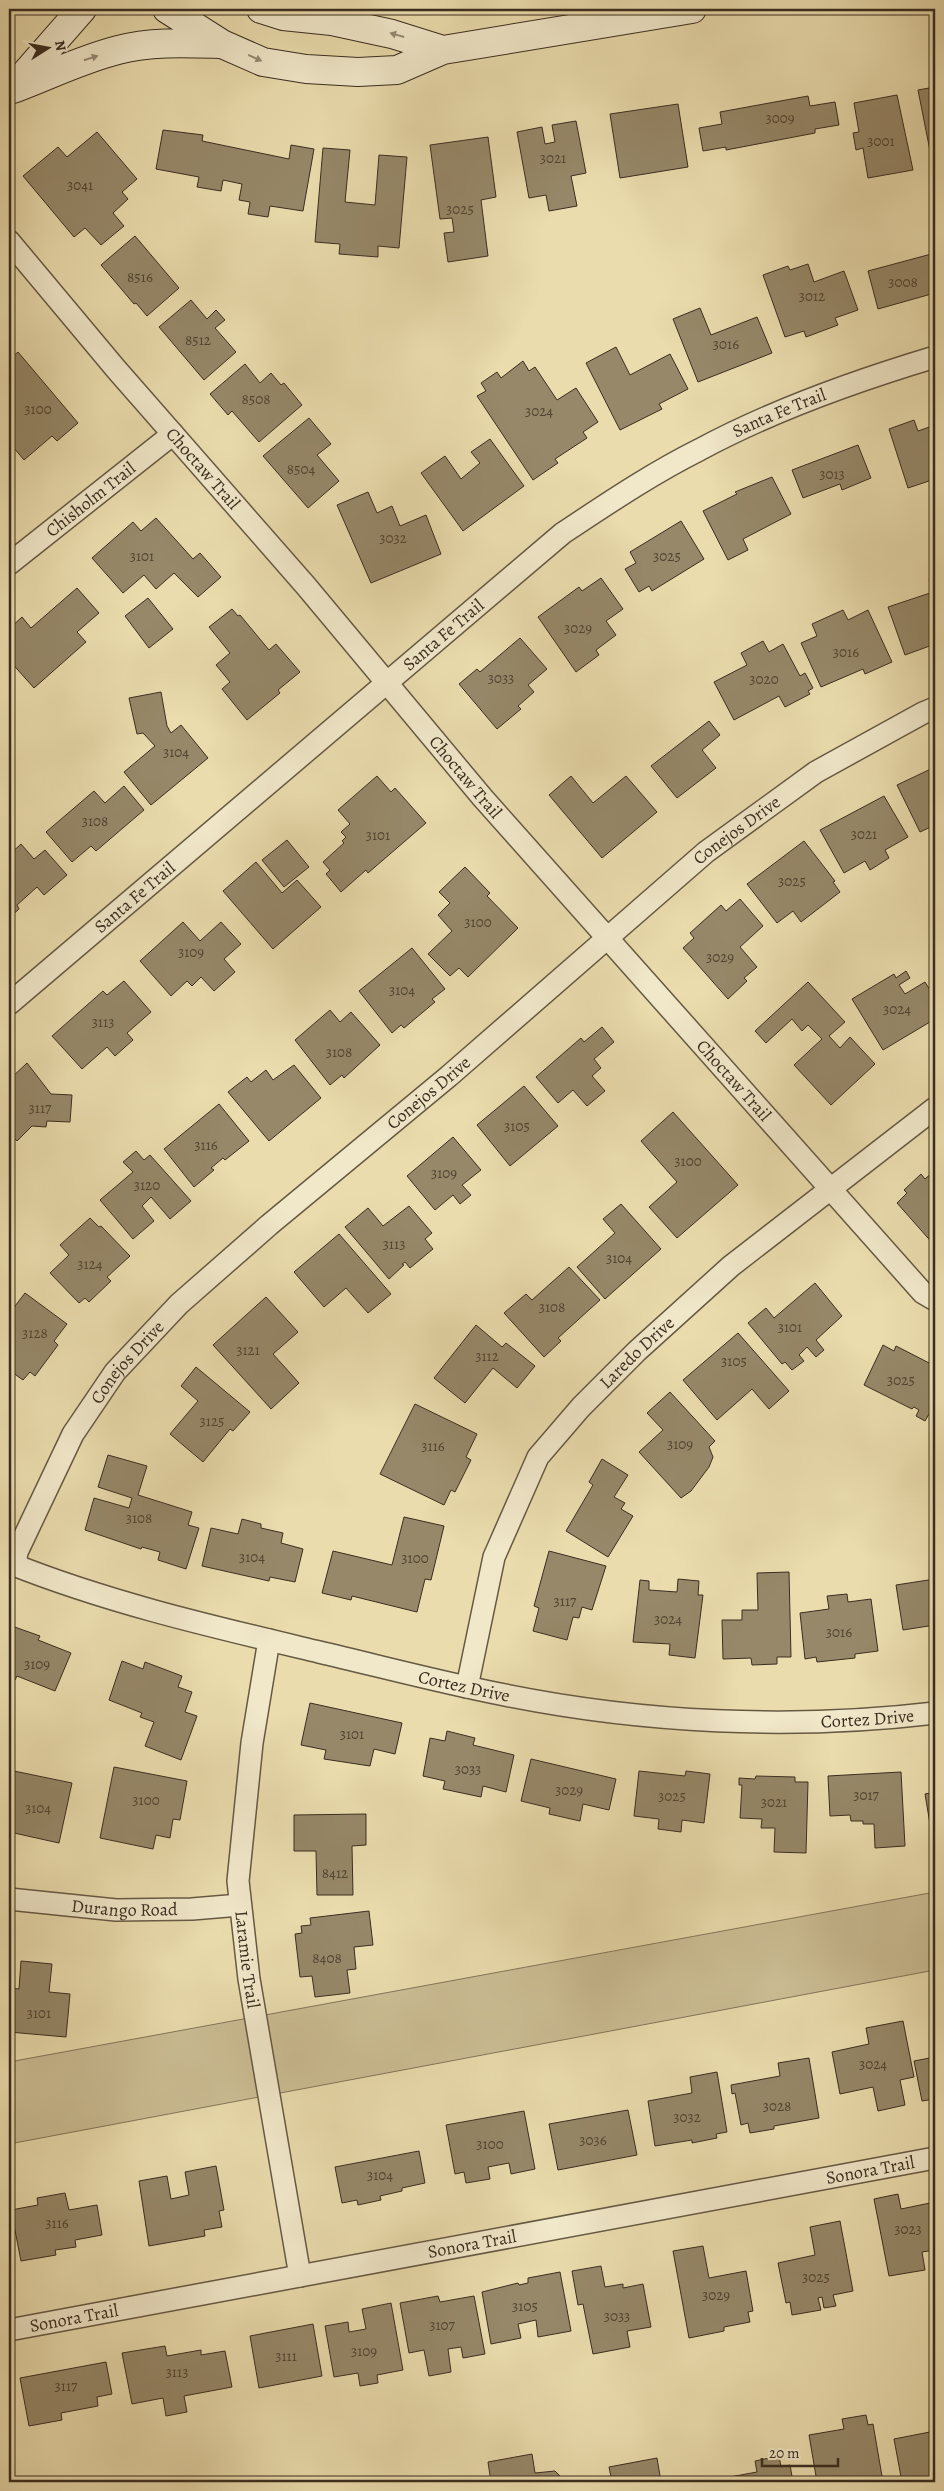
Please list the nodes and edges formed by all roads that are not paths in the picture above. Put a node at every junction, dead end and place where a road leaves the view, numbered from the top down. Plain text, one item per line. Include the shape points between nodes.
1 (82, 9) edge
2 (166, 9) edge
3 (261, 9) edge
4 (692, 9) edge
5 (222, 44) junction
6 (443, 50) junction
7 (11, 90) edge
8 (9, 241) edge
9 (935, 357) edge
10 (173, 434) junction
11 (9, 564) edge
12 (386, 682) junction
13 (935, 708) edge
14 (607, 938) junction
15 (9, 1004) edge
16 (935, 1108) edge
17 (830, 1189) junction
18 (935, 1300) edge
19 (12, 1564) edge
20 (270, 1640) junction
21 (467, 1687) junction
22 (935, 1713) edge
23 (9, 1899) edge
24 (240, 1905) junction
25 (935, 2158) edge
26 (300, 2276) junction
27 (9, 2330) edge

1 - 7 main road
2 - 5 main road
6 -> 3 main road via 392,34 284,16
4 - 6 main road
5 -> 6 main road via 263,62 358,72 397,70
7 -> 5 main road via 120,49 185,43
8 - 10 street, Choctaw Trail
9 - 12 street, Santa Fe Trail via 888,371 759,421 699,449 630,488 563,533
10 - 11 street, Chisholm Trail
10 - 12 street, Choctaw Trail
12 - 14 street, Choctaw Trail
12 - 15 street, Santa Fe Trail
13 - 14 street, Conejos Drive via 816,772 706,852
14 - 17 street, Choctaw Trail
14 - 19 street, Conejos Drive via 179,1304 115,1372 73,1434
16 - 17 street, Laredo Drive
17 - 18 street, Choctaw Trail via 923,1293
17 - 21 street, Laredo Drive via 731,1266 637,1351 581,1407 538,1457 494,1556
19 - 20 street, Cortez Drive via 75,1588 195,1623
20 - 21 street, Cortez Drive
20 - 24 street, Laramie Trail via 252,1743 238,1881
21 - 22 street, Cortez Drive via 642,1716 759,1722 891,1718
23 - 24 street, Durango Road via 116,1910
24 - 26 street, Laramie Trail via 249,1979
25 - 26 street, Sonora Trail
26 - 27 street, Sonora Trail

